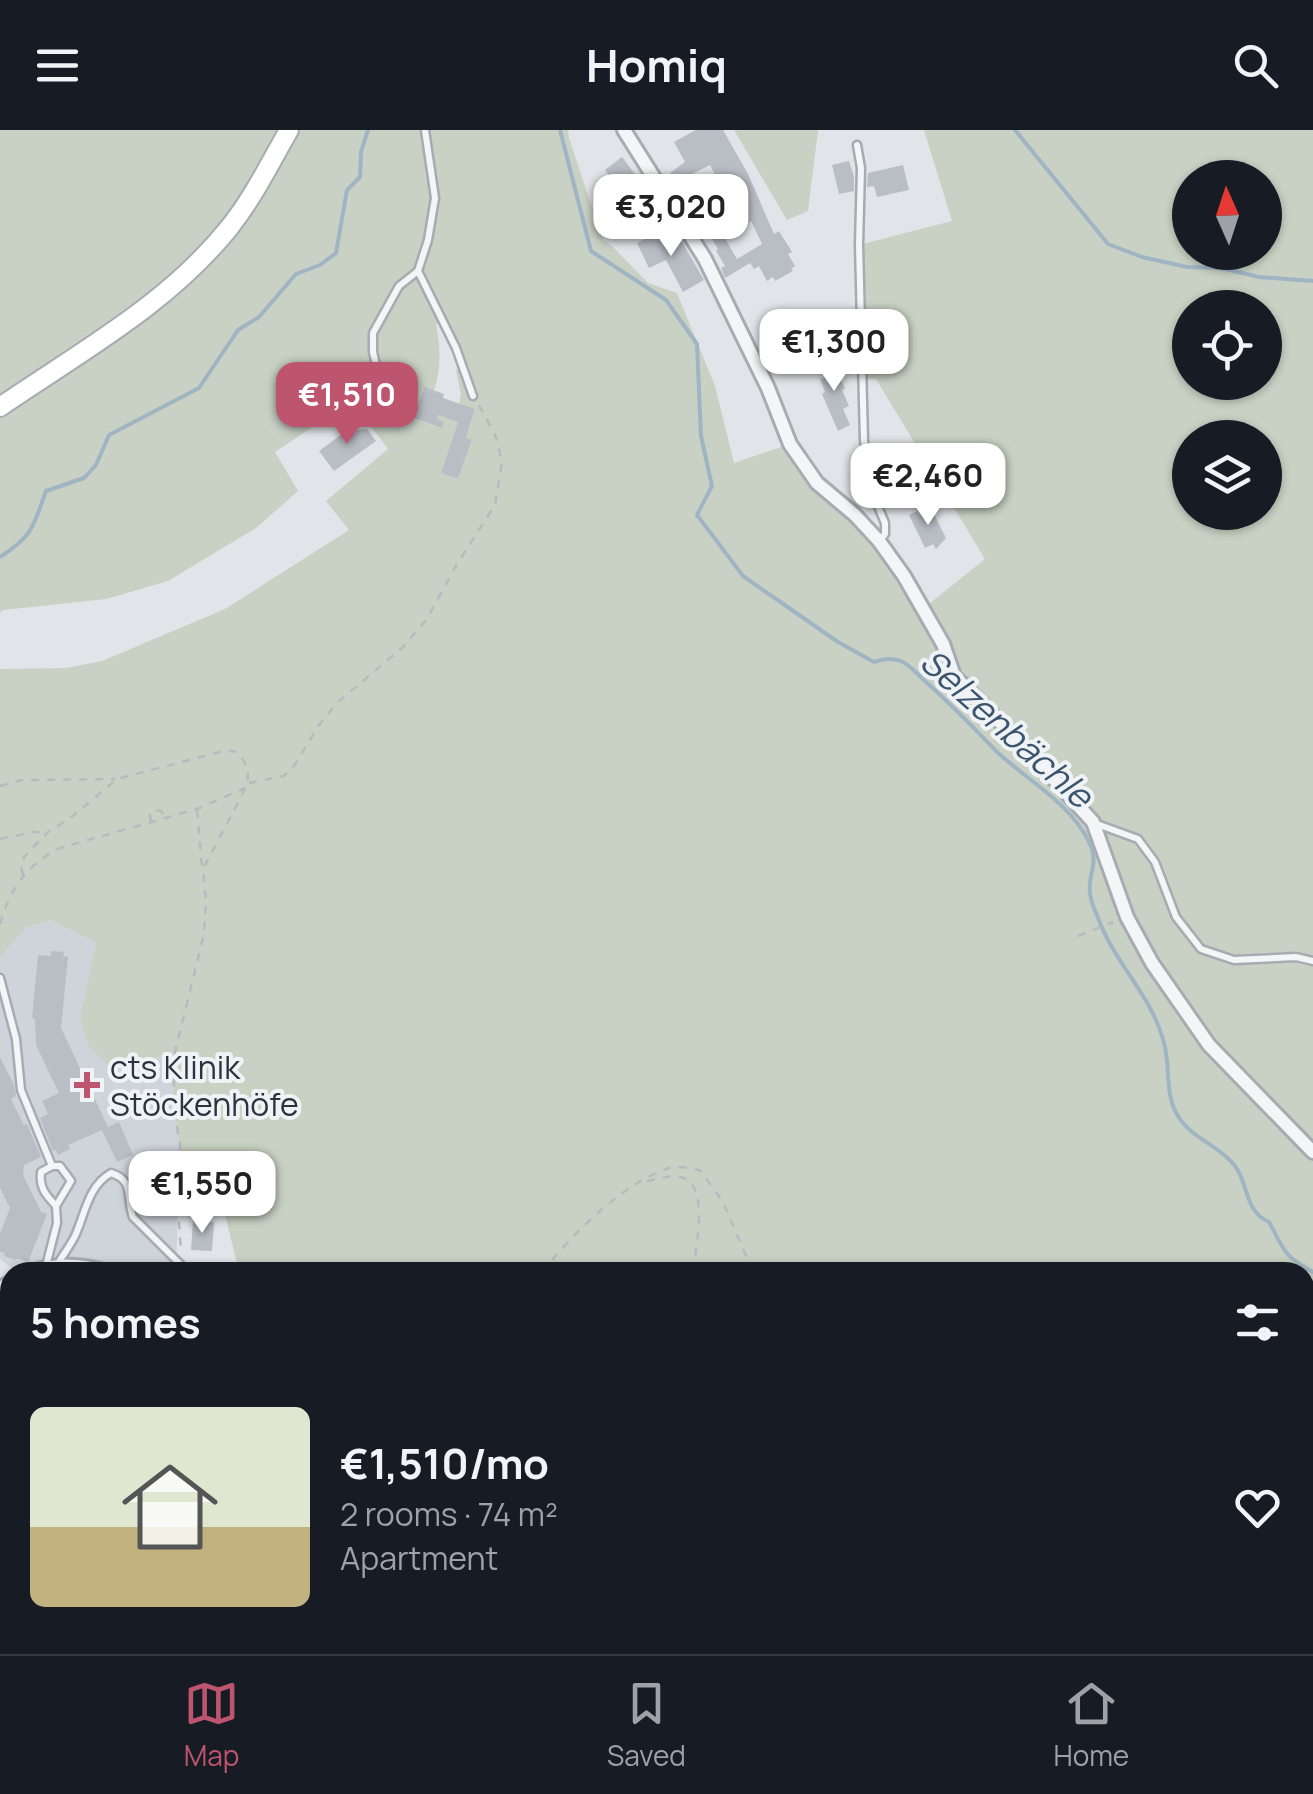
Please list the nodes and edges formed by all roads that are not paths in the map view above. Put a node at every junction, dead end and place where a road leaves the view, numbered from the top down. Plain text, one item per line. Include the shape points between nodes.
1 (290, 130) edge
2 (425, 130) edge
3 (624, 130) edge
4 (857, 145) dead end
5 (418, 271) junction
6 (472, 396) road end
7 (0, 406) edge
8 (362, 414) dead end
9 (879, 542) junction
10 (1093, 822) junction
11 (1313, 961) edge
12 (0, 978) edge
13 (1313, 1152) edge
14 (52, 1166) junction
15 (56, 1206) junction
16 (47, 1262) edge
17 (51, 1262) edge
18 (178, 1262) edge

1 - 7 main road via 205,256 117,329
2 - 5 lane via 435,198
3 - 9 street via 705,259 790,444 817,483
4 - 9 lane via 864,440 869,485 885,522
5 - 6 lane
5 - 8 lane via 398,286 373,334 376,391
9 - 10 street via 924,609 954,676
10 - 11 lane via 1138,839 1176,917 1201,949 1234,960
10 - 13 street via 1127,917 1152,963 1210,1046
12 - 14 lane via 21,1090
14 - 15 lane via 41,1172 40,1182
14 - 15 lane via 71,1181
15 - 16 lane
17 - 18 lane via 74,1238 94,1189 111,1173 128,1184 134,1218

